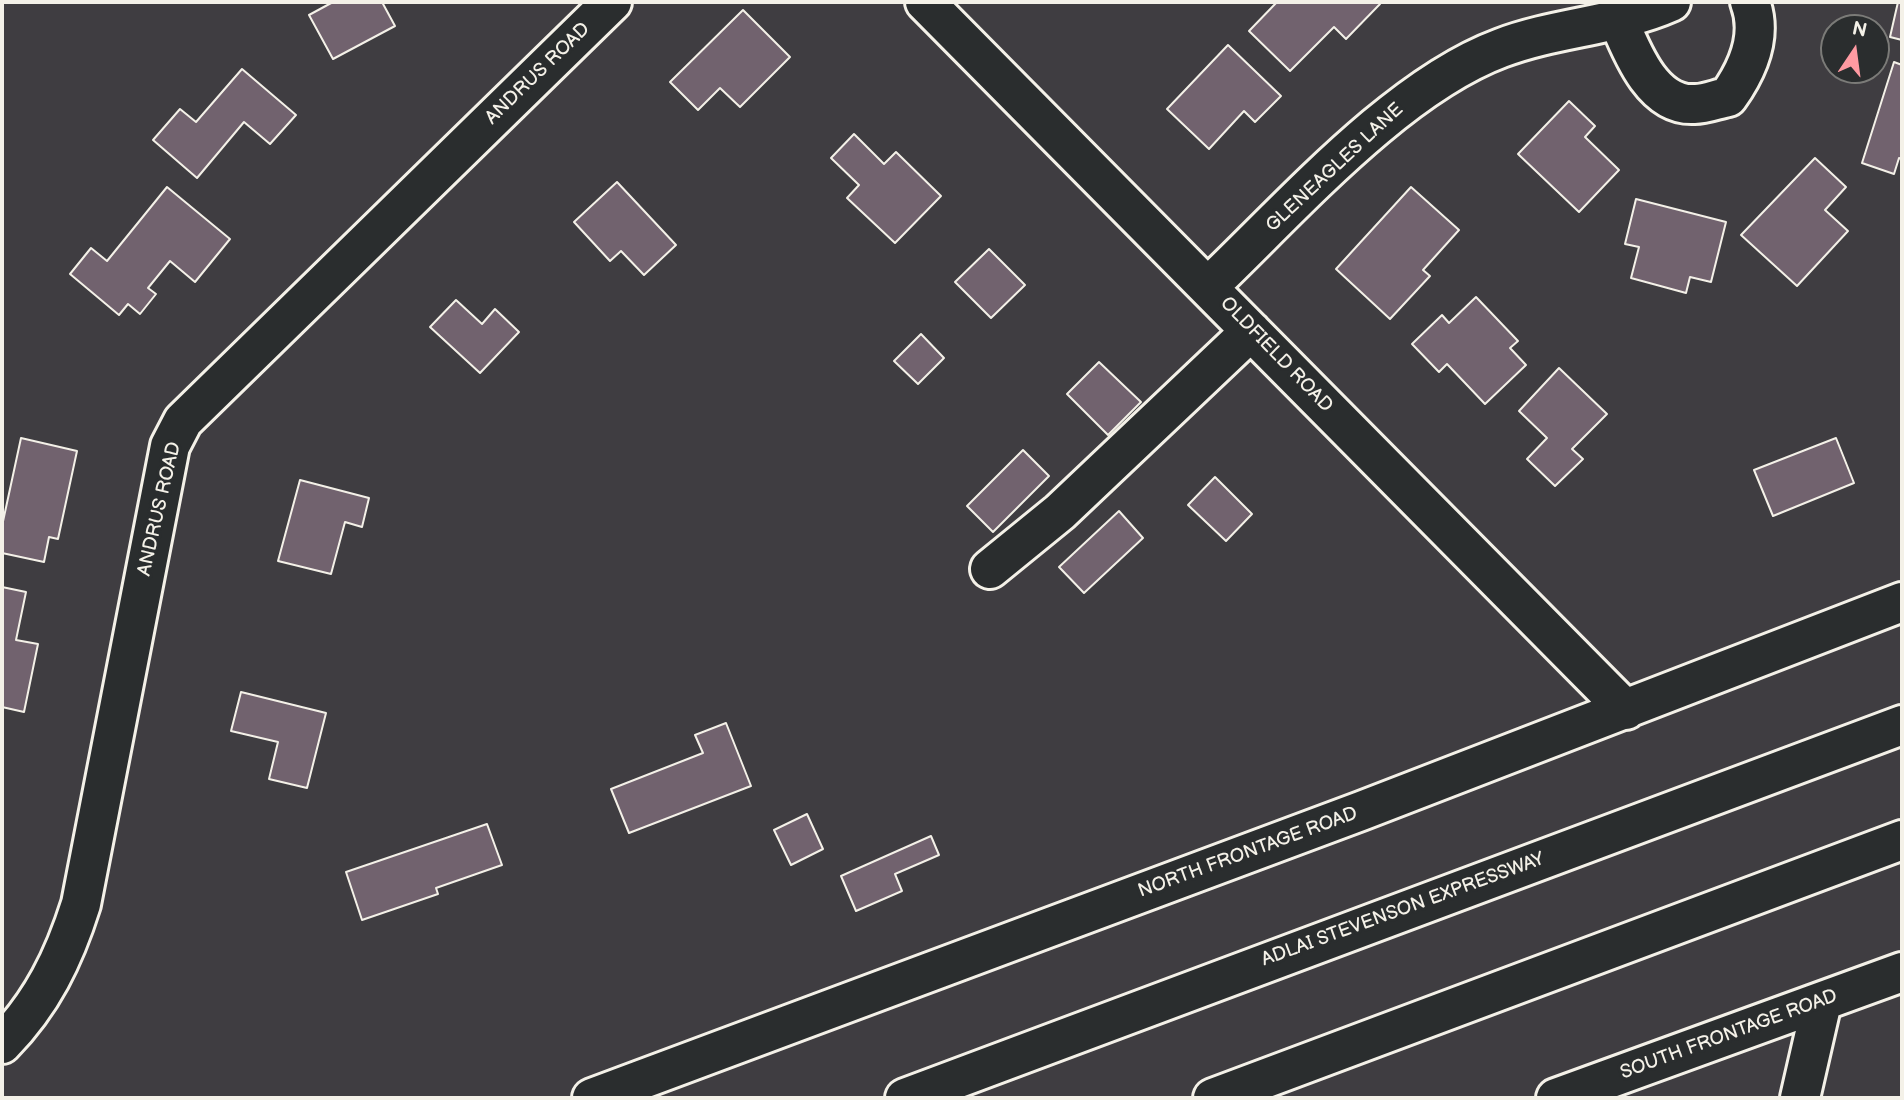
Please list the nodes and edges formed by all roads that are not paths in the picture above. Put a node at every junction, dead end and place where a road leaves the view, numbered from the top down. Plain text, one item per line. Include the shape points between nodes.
1 (612, 2) edge
2 (925, 2) edge
3 (1671, 2) edge
4 (1750, 2) edge
5 (1618, 19) junction
6 (1209, 286) junction
7 (1251, 331) junction
8 (990, 569) dead end
9 (1902, 602) edge
10 (1626, 710) junction
11 (1902, 725) edge
12 (1902, 840) edge
13 (1902, 972) edge
14 (1822, 1002) junction
15 (2, 1044) edge
16 (592, 1098) edge
17 (905, 1098) edge
18 (1213, 1098) edge
19 (1556, 1098) edge
20 (1800, 1098) edge

1 - 15 main road, ANDRUS ROAD via 183,421 170,446 81,904 66,952 45,992
2 - 6 main road, OLDFIELD ROAD
3 - 5 main road, GLENEAGLES LANE
4 - 5 main road via 1755,41 1744,75 1728,97 1693,105 1671,99 1651,81 1633,57
5 - 6 main road, GLENEAGLES LANE via 1544,34 1454,70 1388,116
6 - 7 main road, OLDFIELD ROAD
7 - 8 main road via 1060,512
7 - 10 main road, OLDFIELD ROAD
9 - 10 main road, NORTH FRONTAGE ROAD
10 - 16 main road, NORTH FRONTAGE ROAD
11 - 17 main road, ADLAI STEVENSON EXPRESSWAY
12 - 18 main road
13 - 14 main road, SOUTH FRONTAGE ROAD
14 - 19 main road, SOUTH FRONTAGE ROAD
14 - 20 main road

